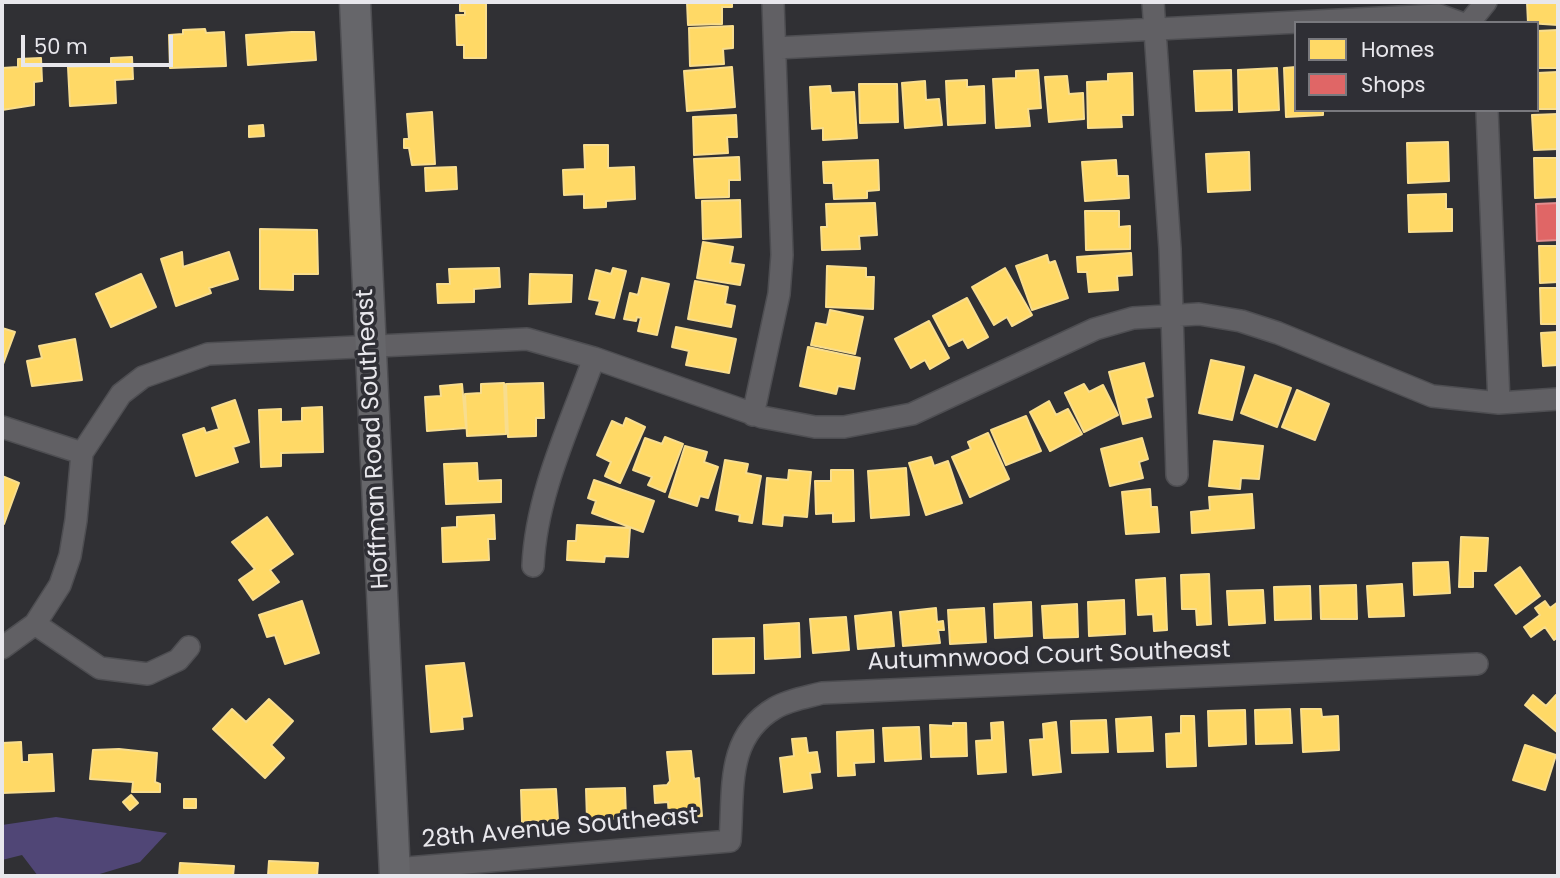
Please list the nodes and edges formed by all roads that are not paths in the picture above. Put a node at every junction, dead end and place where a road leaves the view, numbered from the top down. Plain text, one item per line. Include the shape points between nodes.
1 (355, 2) edge
2 (773, 2) edge
3 (1153, 2) edge
4 (1486, 2) edge
5 (1294, 21) edge
6 (1296, 21) edge
7 (1456, 21) edge
8 (1471, 21) edge
9 (1154, 27) junction
10 (776, 48) junction
11 (1487, 112) edge
12 (1171, 313) junction
13 (369, 345) junction
14 (594, 358) junction
15 (1558, 399) edge
16 (1499, 403) junction
17 (753, 415) junction
18 (2, 427) edge
19 (82, 453) junction
20 (1177, 475) dead end
21 (533, 566) dead end
22 (34, 624) junction
23 (189, 647) dead end
24 (2, 648) edge
25 (1477, 664) dead end
26 (730, 841) joint
27 (550, 867) edge
28 (395, 872) edge

1 - 13 street, Hoffman Road Southeast
2 - 10 street
3 - 9 street
4 - 8 street
5 - 9 street
6 - 7 street via 1439,15
9 - 10 street
9 - 12 street
10 - 17 street via 782,255 779,294
11 - 16 street
12 - 16 street via 1241,321 1432,396
12 - 17 street via 1095,329 948,399 883,422 815,426
12 - 20 street
13 - 14 street via 527,339
13 - 19 street via 208,354 166,367 121,394
13 - 28 street, Hoffman Road Southeast
14 - 17 street
14 - 21 street via 546,493 534,537
15 - 16 street
18 - 19 street
19 - 22 street via 70,556 60,584
22 - 23 street via 100,668 148,674 178,660
22 - 24 street
25 - 26 street, Autumnwood Court Southeast via 822,693 776,707 748,729 736,754
26 - 27 street, 28th Avenue Southeast
27 - 28 street, 28th Avenue Southeast

